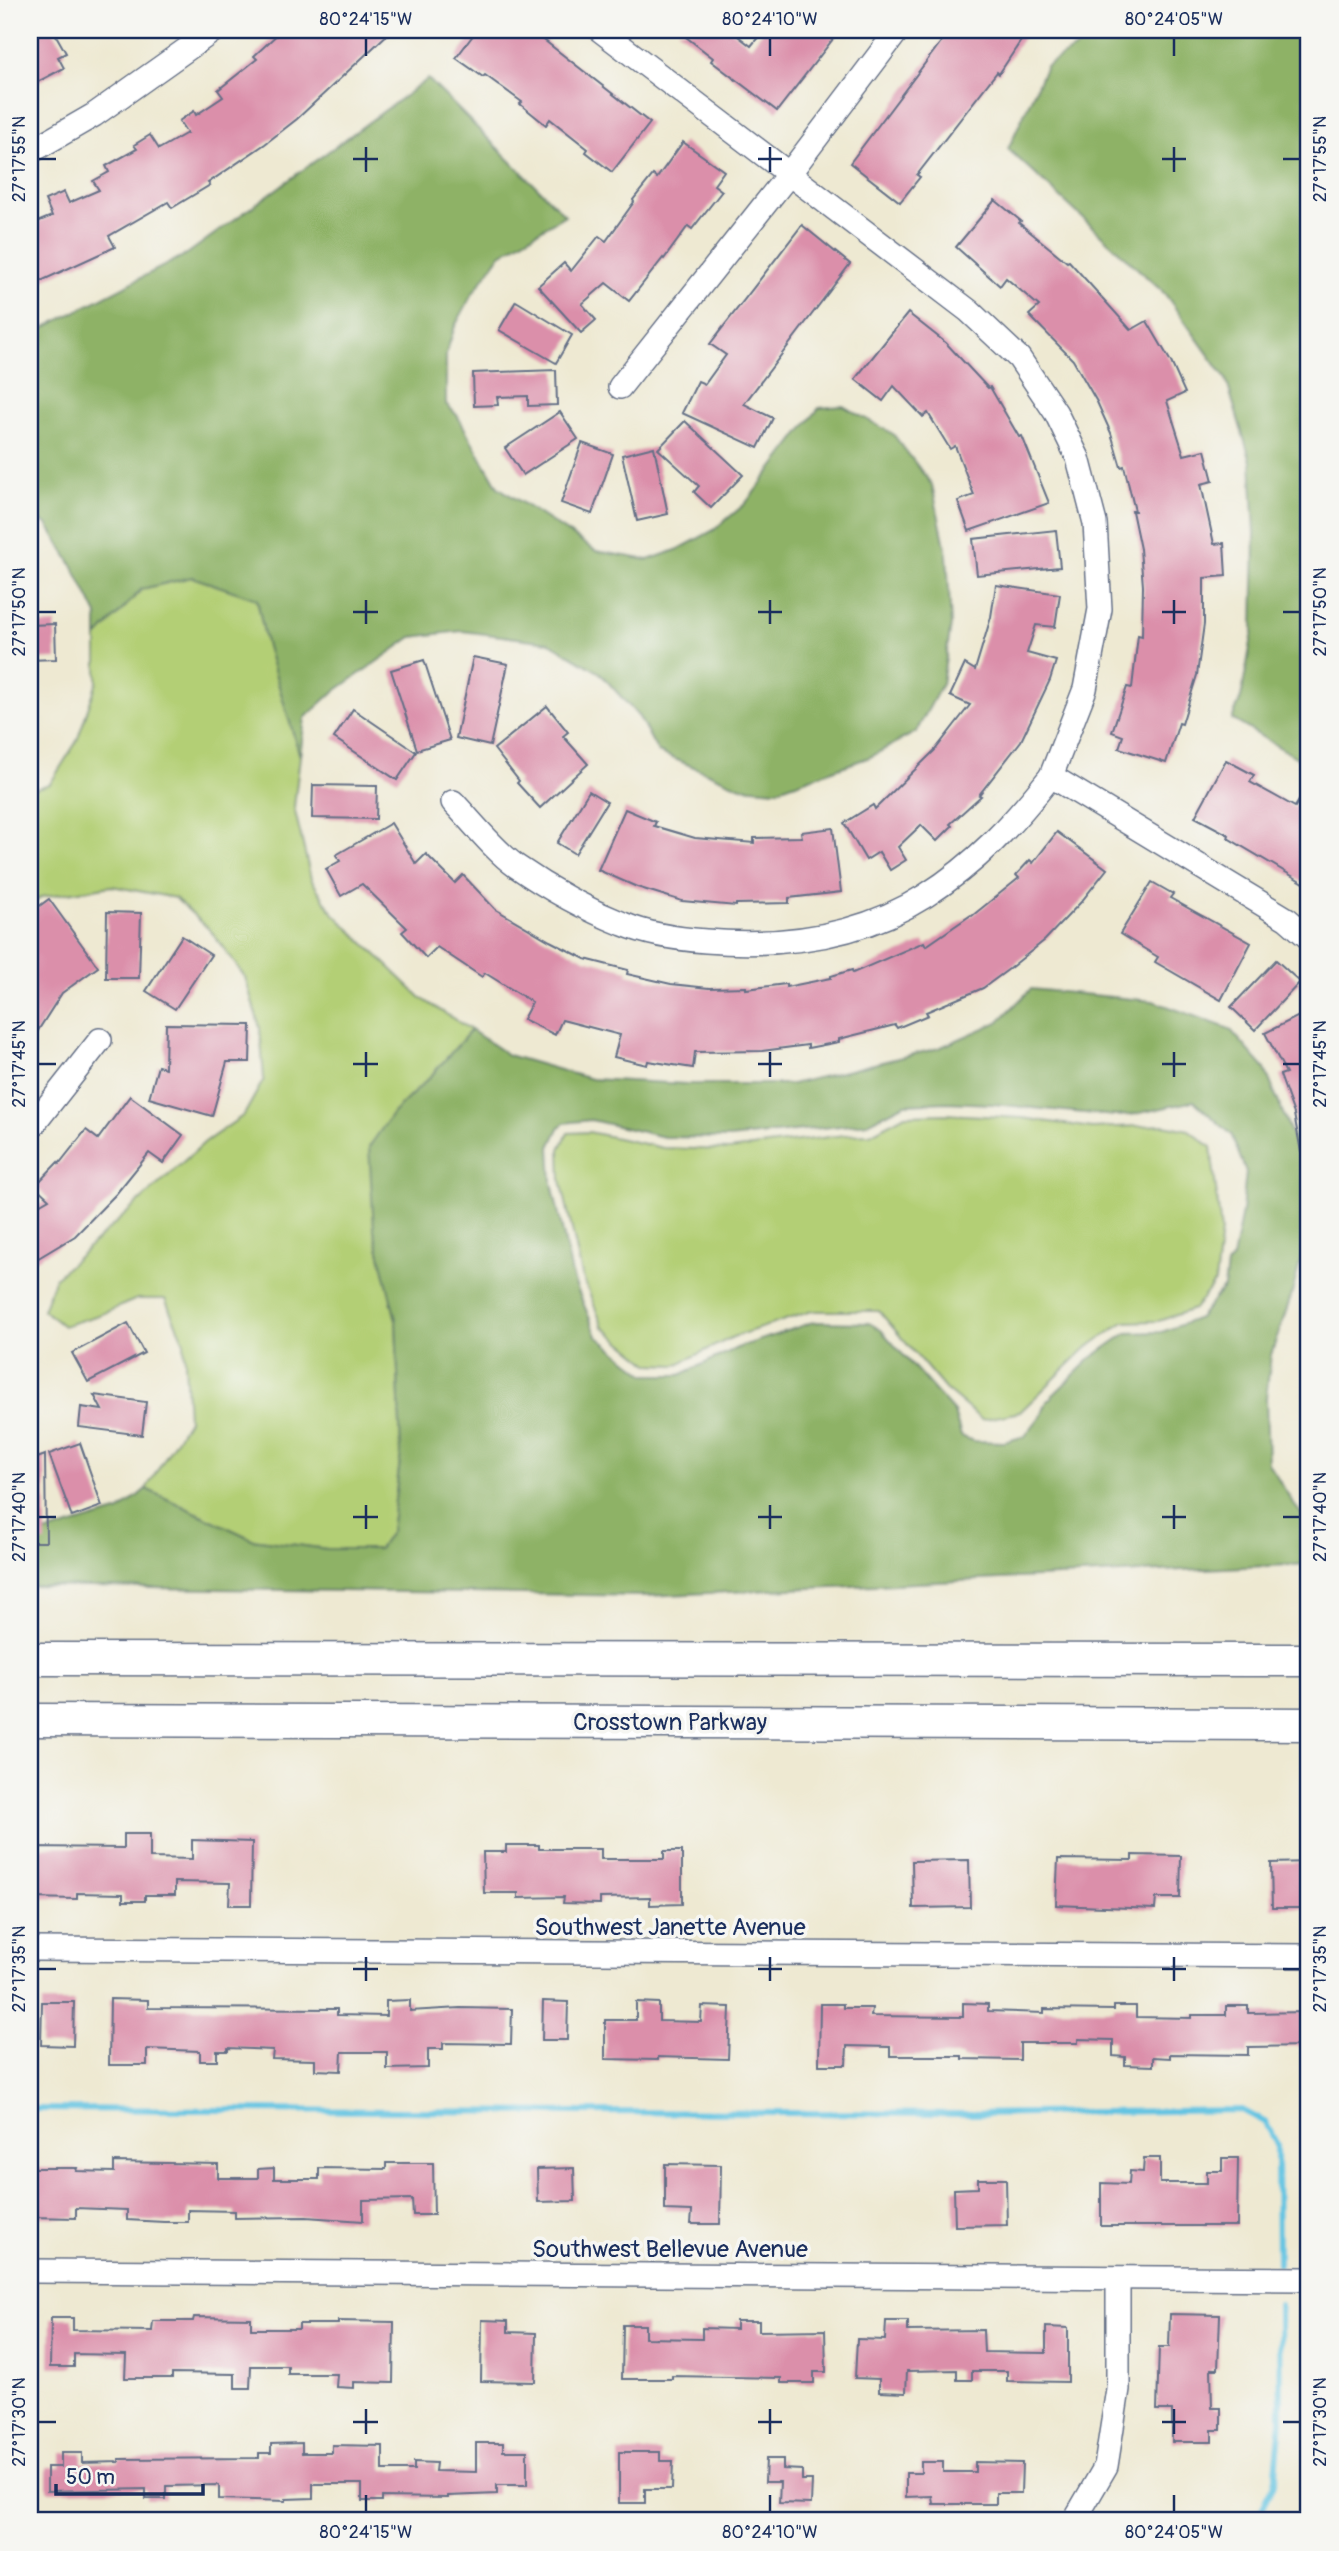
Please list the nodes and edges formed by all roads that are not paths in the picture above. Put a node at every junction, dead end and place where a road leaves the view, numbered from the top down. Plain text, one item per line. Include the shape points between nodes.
1 (214, 30) edge
2 (600, 30) edge
3 (898, 30) edge
4 (30, 152) edge
5 (789, 174) junction
6 (620, 387) dead end
7 (1051, 776) junction
8 (453, 802) dead end
9 (1309, 938) edge
10 (100, 1040) dead end
11 (30, 1129) edge
12 (30, 1659) edge
13 (1309, 1660) edge
14 (30, 1720) edge
15 (1309, 1724) edge
16 (30, 1949) edge
17 (1309, 1956) edge
18 (30, 2271) edge
19 (1118, 2278) junction
20 (1309, 2278) edge
21 (1074, 2521) edge

1 - 4 street via 94,116
2 - 5 street
3 - 5 street
5 - 6 street
5 - 7 street via 970,311 1019,358 1056,413 1078,458 1096,523 1100,609 1085,690
7 - 8 street via 1012,824 923,897 870,924 803,941 751,944 675,938 625,925 563,896 513,864
7 - 9 street via 1287,919
10 - 11 street
12 - 13 main road
14 - 15 main road, Crosstown Parkway
16 - 17 street, Southwest Janette Avenue
18 - 19 street, Southwest Bellevue Avenue
19 - 20 street, Southwest Bellevue Avenue
19 - 21 street via 1118,2389 1106,2466

